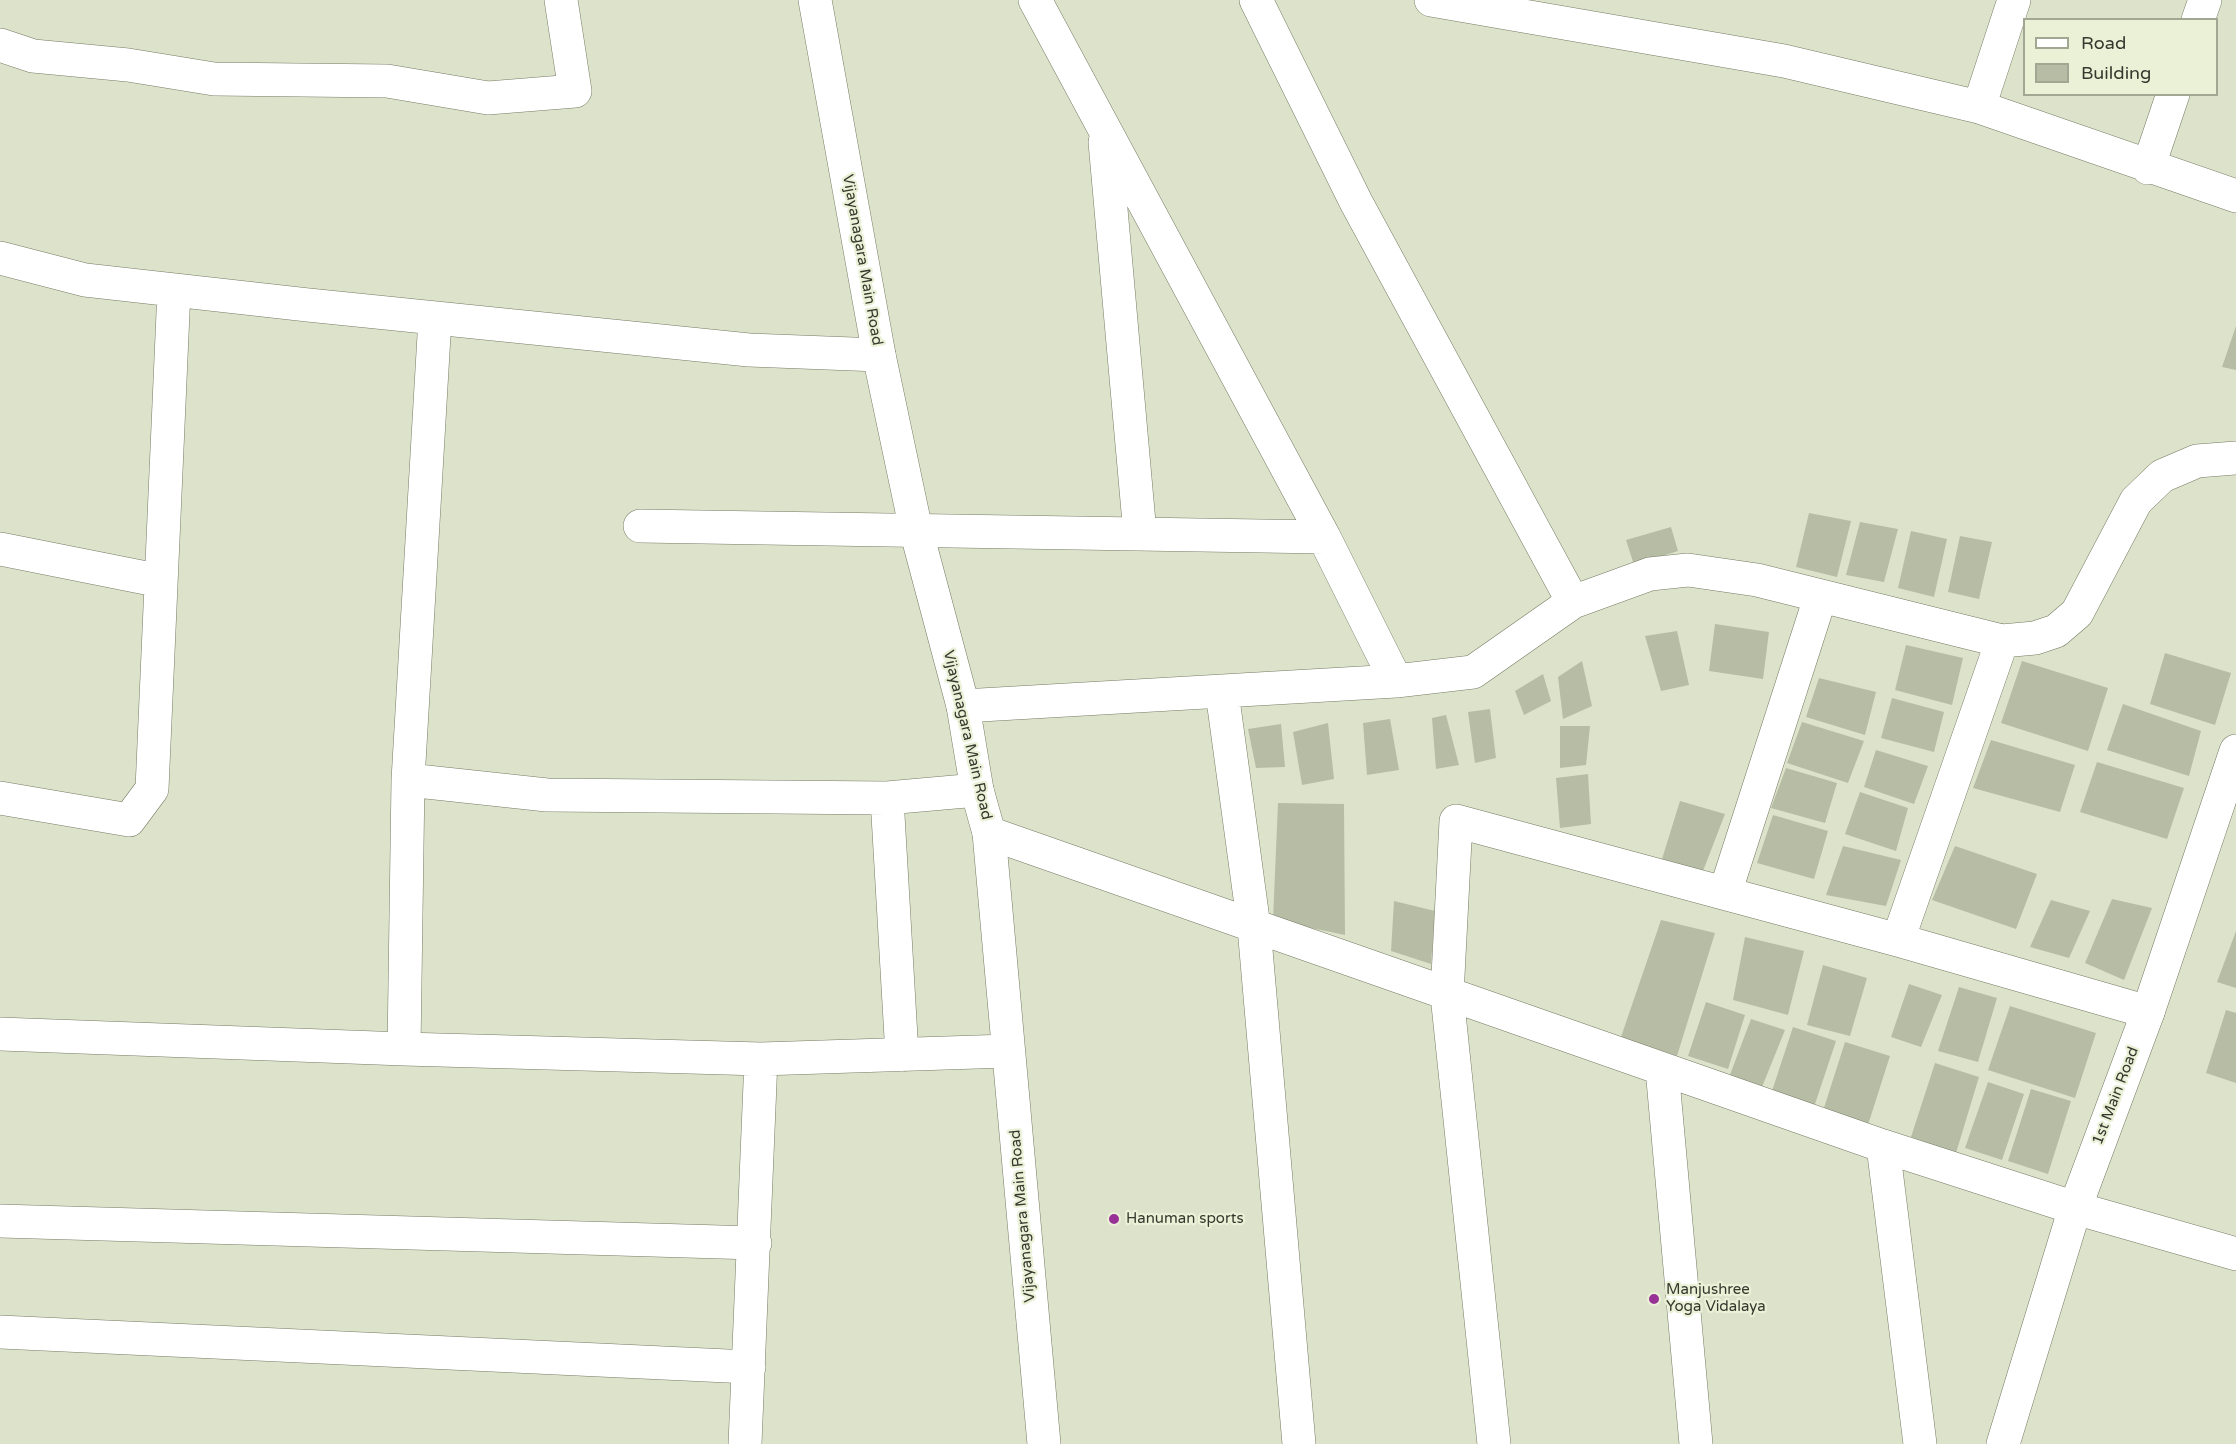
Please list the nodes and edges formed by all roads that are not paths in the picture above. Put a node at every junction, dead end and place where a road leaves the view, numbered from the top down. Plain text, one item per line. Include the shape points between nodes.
1 (561, 0) edge
2 (815, 0) edge
3 (1035, 0) edge
4 (1256, 0) edge
5 (1431, 0) edge
6 (2014, 0) edge
7 (2205, 0) edge
8 (2199, 18) edge
9 (0, 45) edge
10 (2172, 96) edge
11 (1979, 107) junction
12 (1104, 128) junction
13 (2148, 168) junction
14 (2236, 196) edge
15 (0, 258) edge
16 (174, 290) junction
17 (435, 318) junction
18 (879, 355) junction
19 (2236, 458) edge
20 (640, 526) dead end
21 (916, 530) junction
22 (1140, 534) junction
23 (1324, 537) junction
24 (0, 549) edge
25 (161, 581) junction
26 (1820, 598) junction
27 (1573, 602) junction
28 (2002, 641) junction
29 (1396, 681) junction
30 (1222, 692) junction
31 (963, 706) junction
32 (2236, 751) edge
33 (408, 780) junction
34 (977, 790) junction
35 (0, 798) edge
36 (886, 798) junction
37 (989, 833) junction
38 (1725, 893) junction
39 (1254, 927) junction
40 (1898, 940) junction
41 (1447, 995) junction
42 (2148, 1012) junction
43 (0, 1034) edge
44 (404, 1049) junction
45 (1008, 1051) junction
46 (902, 1055) junction
47 (761, 1059) junction
48 (1662, 1070) junction
49 (1883, 1146) junction
50 (2075, 1208) junction
51 (0, 1221) edge
52 (755, 1243) junction
53 (2236, 1254) edge
54 (0, 1332) edge
55 (749, 1367) junction
56 (745, 1444) edge
57 (1044, 1444) edge
58 (1299, 1444) edge
59 (1494, 1444) edge
60 (1696, 1444) edge
61 (1920, 1444) edge
62 (2003, 1444) edge

1 - 9 street via 575,91 488,98 387,81 214,79 128,64 33,56
2 - 18 street, Vijayanagara Main Road
3 - 12 street
4 - 27 street via 1356,202
5 - 11 street via 1784,61
6 - 11 street
7 - 8 street
10 - 13 street
11 - 13 street
12 - 22 street
12 - 23 street
13 - 14 street
15 - 16 street via 85,280
16 - 17 street
16 - 25 street
17 - 18 street via 749,350
17 - 33 street
18 - 21 street, Vijayanagara Main Road
19 - 28 street via 2197,461 2163,476 2136,501 2077,613 2056,631 2035,638
20 - 21 street
21 - 22 street
21 - 31 street, Vijayanagara Main Road
22 - 23 street
23 - 29 street
24 - 25 street
25 - 35 street via 152,789 129,820
26 - 27 street via 1757,580 1688,570 1650,574
26 - 28 street
26 - 38 street
27 - 29 street via 1473,672
28 - 40 street
29 - 30 street
30 - 31 street
30 - 39 street
31 - 34 street, Vijayanagara Main Road
32 - 42 street, 1st Main Road
33 - 36 street via 547,795
33 - 44 street
34 - 36 street
34 - 37 street, Vijayanagara Main Road
36 - 46 street
37 - 39 street
37 - 45 street, Vijayanagara Main Road
38 - 40 street
38 - 41 street via 1456,821
39 - 41 street
39 - 58 street
40 - 42 street
41 - 48 street
41 - 59 street
42 - 50 street, 1st Main Road
43 - 44 street
44 - 47 street
45 - 46 street
45 - 57 street, Vijayanagara Main Road
46 - 47 street
47 - 52 street
48 - 49 street
48 - 60 street
49 - 50 street
49 - 61 street
50 - 53 street
50 - 62 street, 1st Main Road
51 - 52 street
52 - 55 street
54 - 55 street
55 - 56 street

